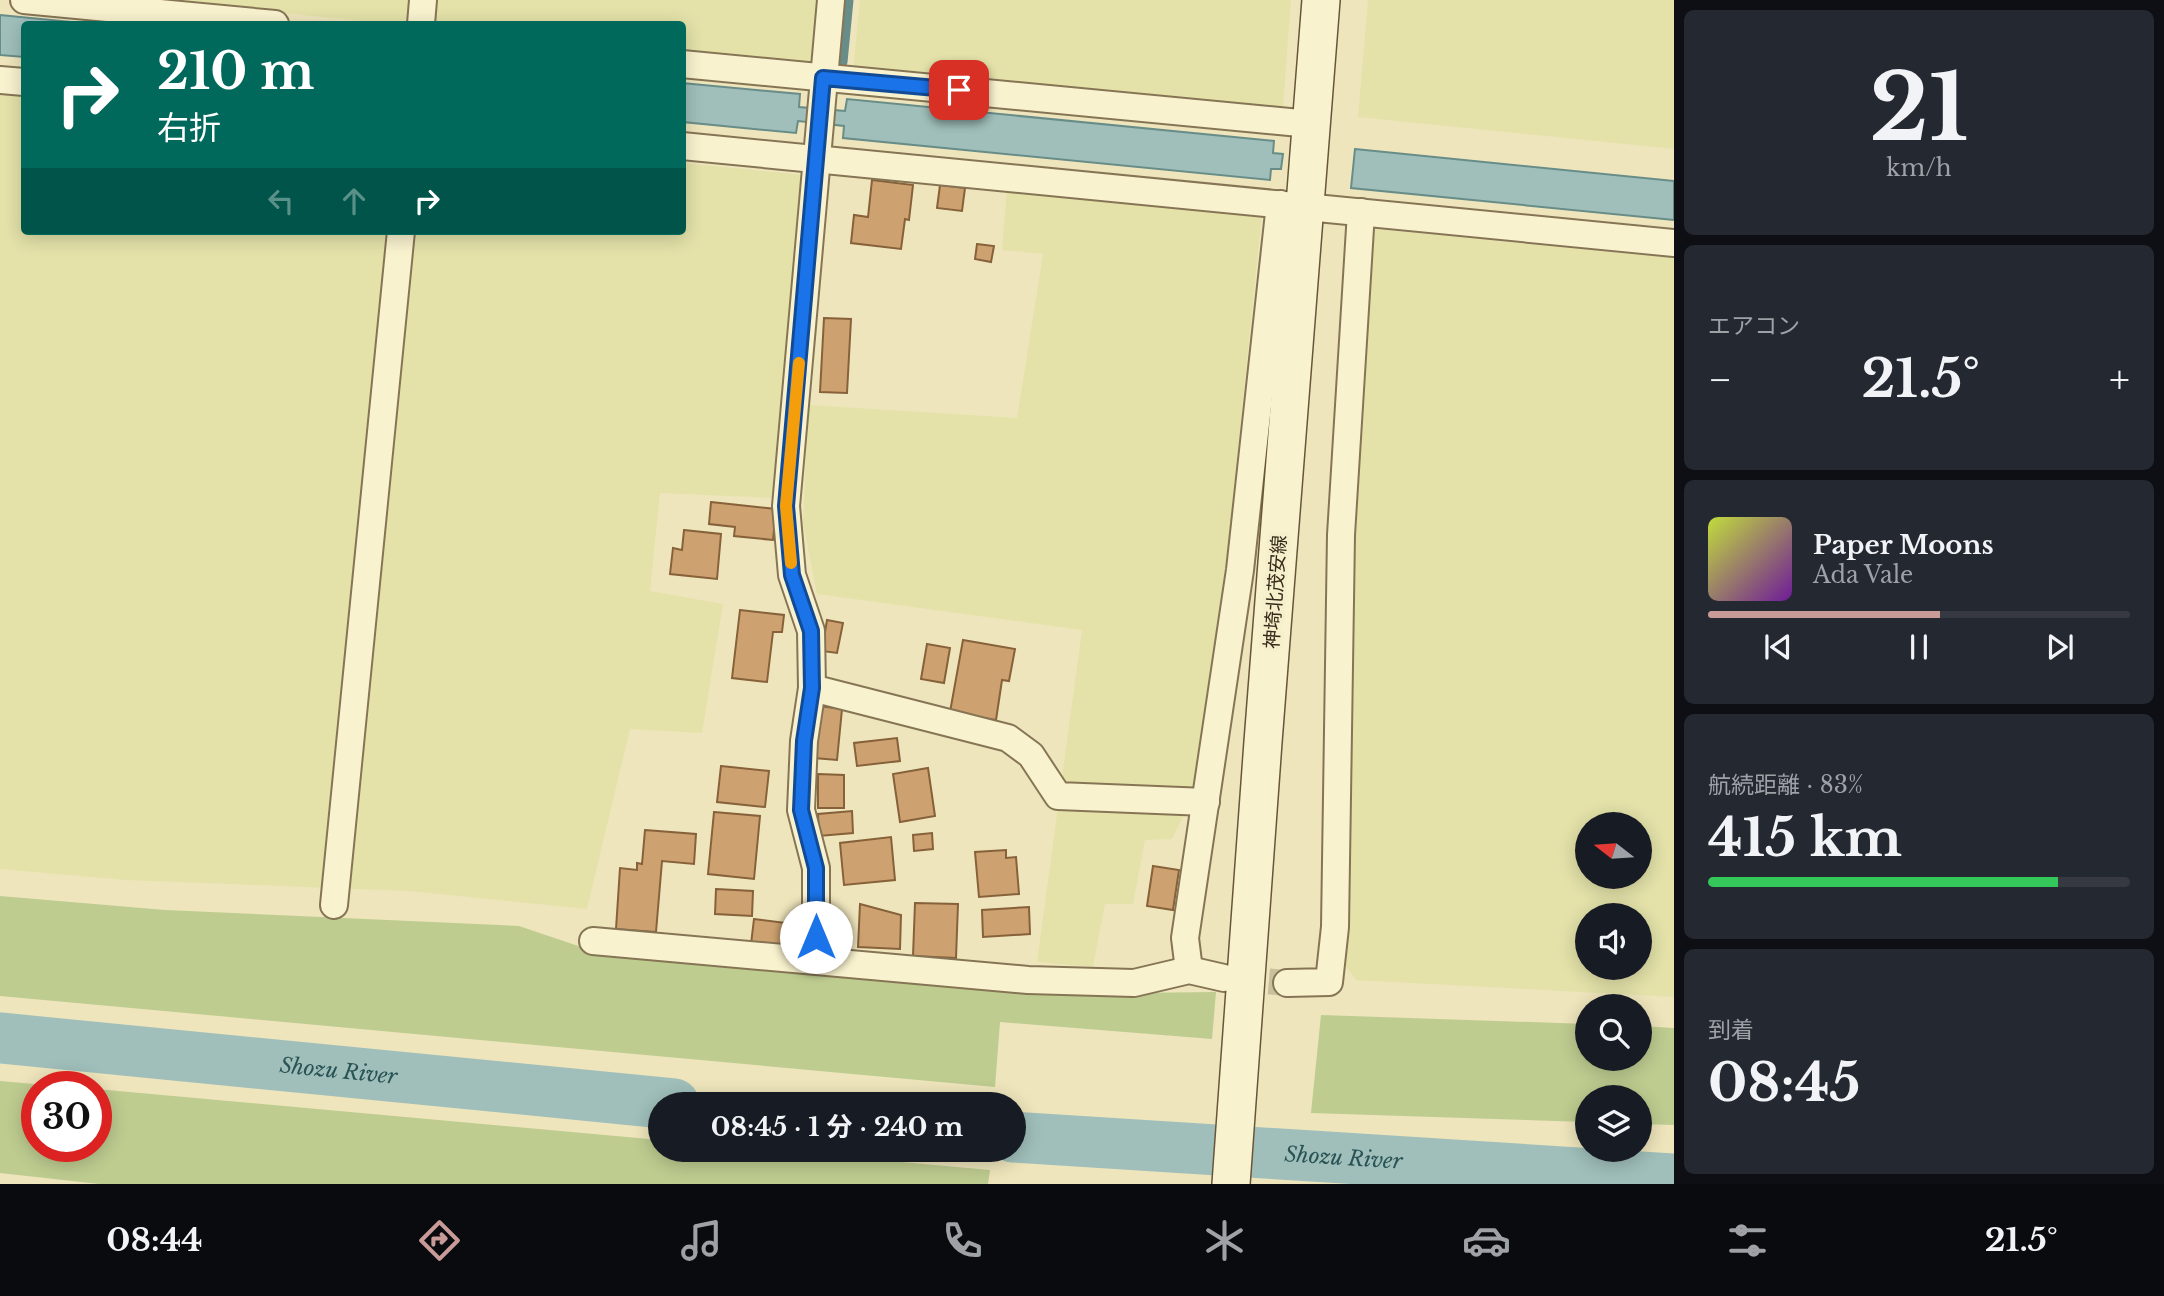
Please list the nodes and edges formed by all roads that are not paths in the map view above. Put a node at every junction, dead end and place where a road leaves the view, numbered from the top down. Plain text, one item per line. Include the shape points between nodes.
1 (24, 0) edge
2 (423, 0) edge
3 (831, 0) edge
4 (1321, 0) edge
5 (244, 21) edge
6 (421, 21) edge
7 (686, 64) edge
8 (823, 78) junction
9 (0, 80) edge
10 (21, 82) edge
11 (1310, 124) junction
12 (686, 146) edge
13 (817, 160) junction
14 (1292, 205) junction
15 (1361, 212) junction
16 (401, 235) edge
17 (1674, 243) edge
18 (812, 688) junction
19 (1206, 802) junction
20 (334, 905) dead end
21 (593, 941) dead end
22 (816, 960) junction
23 (1189, 970) junction
24 (1224, 978) tunnel mouth
25 (1287, 983) tunnel mouth
26 (1231, 1184) edge

1 - 5 street
2 - 6 street
3 - 8 street
4 - 11 main road, 神埼北茂安線
7 - 8 street
8 - 11 street
8 - 13 street
9 - 10 street
11 - 14 main road, 神埼北茂安線
12 - 13 street
13 - 14 street
13 - 18 street via 786,506 792,575 811,631
14 - 15 street
14 - 19 street
14 - 26 main road, 神埼北茂安線
15 - 17 street
15 - 25 street via 1341,534 1335,927 1329,982
16 - 20 street
18 - 19 street via 1008,738 1031,755 1058,796
18 - 22 street via 801,810 816,868
19 - 23 street via 1185,938
21 - 22 street
22 - 23 street via 1028,980 1134,983
23 - 24 street

